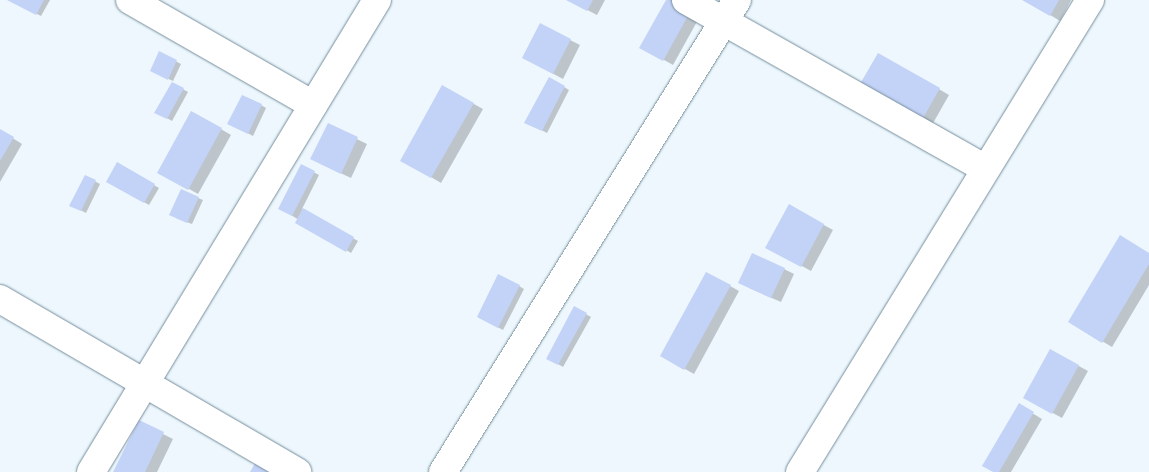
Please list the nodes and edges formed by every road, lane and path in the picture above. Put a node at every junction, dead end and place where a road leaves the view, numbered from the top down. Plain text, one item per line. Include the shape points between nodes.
1 (130, 0) edge
2 (377, 0) edge
3 (686, 0) edge
4 (1090, 0) edge
5 (730, 11) edge
6 (313, 105) junction
7 (986, 169) junction
8 (0, 299) edge
9 (145, 384) junction
10 (91, 472) edge
11 (296, 472) edge
12 (443, 472) edge
13 (800, 472) edge

1 - 6 street
2 - 6 street
3 - 5 street
4 - 7 street
5 - 7 street
5 - 12 street
6 - 9 street
7 - 13 street
8 - 9 street
9 - 10 street
9 - 11 street

